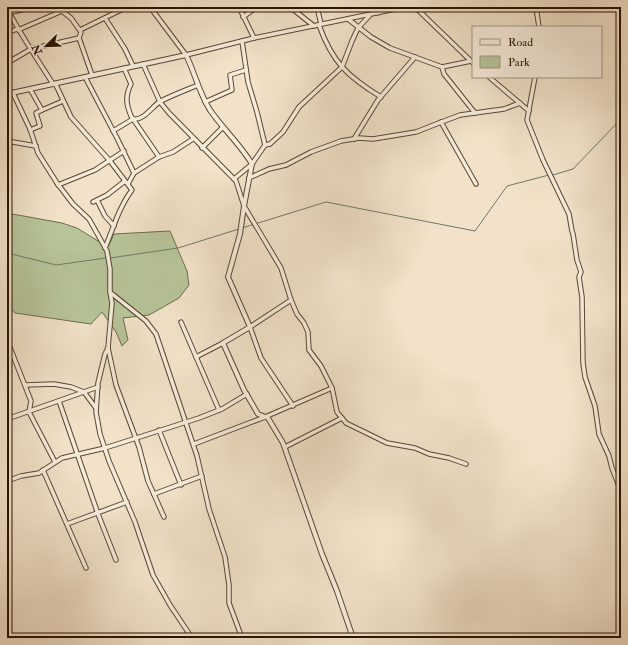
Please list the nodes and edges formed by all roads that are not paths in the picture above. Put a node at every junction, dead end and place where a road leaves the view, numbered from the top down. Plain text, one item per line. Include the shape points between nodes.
1 (29, 7) edge
2 (127, 7) edge
3 (150, 7) edge
4 (239, 7) edge
5 (256, 7) edge
6 (290, 7) edge
7 (317, 7) edge
8 (377, 7) edge
9 (405, 7) edge
10 (415, 7) edge
11 (536, 7) edge
12 (8, 12) edge
13 (378, 13) junction
14 (371, 15) junction
15 (244, 17) junction
16 (105, 18) junction
17 (348, 19) junction
18 (318, 25) junction
19 (539, 26) edge
20 (358, 28) junction
21 (18, 29) junction
22 (80, 30) junction
23 (7, 33) edge
24 (79, 38) junction
25 (254, 38) junction
26 (242, 41) junction
27 (31, 49) junction
28 (186, 55) junction
29 (415, 57) junction
30 (472, 62) edge
31 (7, 63) edge
32 (143, 64) junction
33 (133, 66) junction
34 (342, 67) junction
35 (442, 67) junction
36 (124, 68) junction
37 (246, 70) junction
38 (92, 75) junction
39 (85, 77) junction
40 (490, 78) edge
41 (535, 78) edge
42 (53, 84) junction
43 (198, 85) junction
44 (30, 89) junction
45 (13, 93) junction
46 (7, 94) edge
47 (381, 97) junction
48 (63, 100) junction
49 (160, 102) junction
50 (205, 102) junction
51 (520, 103) junction
52 (42, 110) junction
53 (529, 111) junction
54 (475, 113) junction
55 (133, 119) junction
56 (441, 122) junction
57 (223, 127) junction
58 (30, 130) junction
59 (113, 131) junction
60 (193, 139) junction
61 (354, 139) junction
62 (7, 141) edge
63 (265, 145) junction
64 (36, 146) junction
65 (202, 148) junction
66 (124, 151) junction
67 (159, 157) junction
68 (110, 161) junction
69 (252, 164) junction
70 (134, 173) junction
71 (249, 178) junction
72 (234, 180) junction
73 (126, 182) junction
74 (476, 184) dead end
75 (58, 185) junction
76 (97, 200) junction
77 (93, 202) dead end
78 (244, 206) junction
79 (114, 226) junction
80 (105, 248) junction
81 (110, 292) junction
82 (290, 300) junction
83 (181, 322) dead end
84 (250, 326) junction
85 (7, 340) edge
86 (223, 344) junction
87 (108, 348) junction
88 (196, 357) junction
89 (25, 384) junction
90 (98, 387) junction
91 (332, 388) junction
92 (84, 392) junction
93 (247, 394) junction
94 (59, 401) junction
95 (293, 406) junction
96 (96, 408) junction
97 (220, 410) junction
98 (29, 412) junction
99 (266, 417) junction
100 (342, 418) junction
101 (7, 419) edge
102 (186, 421) junction
103 (159, 430) junction
104 (135, 438) junction
105 (194, 444) junction
106 (285, 447) junction
107 (105, 448) junction
108 (78, 454) junction
109 (55, 462) junction
110 (466, 464) dead end
111 (44, 470) junction
112 (202, 476) junction
113 (7, 481) edge
114 (181, 484) junction
115 (154, 494) junction
116 (127, 502) junction
117 (97, 513) junction
118 (164, 517) dead end
119 (67, 524) junction
120 (621, 547) edge
121 (116, 560) dead end
122 (86, 568) dead end
123 (192, 638) edge
124 (242, 638) edge
125 (353, 638) edge

1 - 12 street
2 - 16 street
3 - 28 street
4 - 15 street
5 - 15 street
6 - 18 street
7 - 18 street
8 - 13 street
9 - 13 street
10 - 30 street
11 - 19 street
12 - 21 street
13 - 14 street
14 - 17 street
14 - 20 street
15 - 25 street
16 - 22 street
16 - 33 street
17 - 18 street
17 - 20 street
18 - 25 street
18 - 34 street via 330,52
20 - 29 street via 390,48
20 - 34 street
21 - 22 street via 62,11
21 - 23 street
21 - 27 street
22 - 24 street
24 - 27 street
24 - 38 street
25 - 26 street
26 - 28 street
26 - 37 street
27 - 31 street
27 - 42 street
28 - 32 street
28 - 43 street
29 - 35 street
29 - 47 street
30 - 35 street
32 - 33 street
32 - 49 street
33 - 36 street
34 - 47 street via 349,75
34 - 63 street via 299,107 283,132 270,144
35 - 54 street via 444,74
36 - 38 street
36 - 55 street via 131,84 126,98
37 - 50 street via 230,75 232,90
37 - 63 street
38 - 39 street
39 - 42 street
39 - 59 street
40 - 51 street
41 - 53 street
42 - 44 street
42 - 48 street via 56,85
43 - 49 street
43 - 50 street
44 - 45 street
44 - 52 street
45 - 46 street
45 - 58 street
47 - 61 street
48 - 52 street
48 - 68 street via 71,117
49 - 55 street via 144,115
49 - 60 street
50 - 57 street
51 - 53 street
51 - 54 street via 504,109
52 - 58 street via 36,113 40,126
53 - 120 street via 527,120 569,214 575,240 581,272 579,277 585,377 595,406 599,434 619,486 618,525
54 - 56 street
55 - 59 street
55 - 67 street
56 - 61 street via 416,132 373,139
56 - 74 street
57 - 65 street
57 - 69 street via 236,140
58 - 64 street
59 - 66 street
60 - 65 street
60 - 67 street via 173,152
61 - 71 street via 311,152 286,165
62 - 64 street
63 - 69 street
64 - 75 street
65 - 72 street
66 - 68 street
66 - 70 street
67 - 70 street
68 - 73 street
68 - 75 street
69 - 71 street
69 - 72 street
70 - 73 street
71 - 78 street
72 - 78 street
73 - 76 street
73 - 79 street via 132,190
75 - 80 street via 89,219
76 - 77 street
76 - 79 street via 105,216
78 - 82 street via 281,268
78 - 84 street via 240,234 228,277
79 - 80 street
80 - 81 street via 110,269
81 - 87 street via 112,303
81 - 102 street via 146,321 156,334
82 - 84 street
82 - 91 street via 308,332 308,350 321,366
83 - 88 street
84 - 86 street
84 - 95 street via 261,358
85 - 89 street
86 - 88 street
86 - 93 street
87 - 90 street
87 - 104 street via 116,385
88 - 97 street
89 - 92 street via 54,384
89 - 98 street via 31,401
90 - 92 street
90 - 96 street
91 - 95 street
91 - 100 street via 335,407
92 - 94 street
92 - 96 street
93 - 97 street
93 - 99 street via 258,414
94 - 98 street
94 - 108 street
95 - 99 street
96 - 107 street
97 - 102 street
98 - 101 street
98 - 109 street
99 - 105 street
99 - 106 street
100 - 106 street
100 - 110 street via 346,423 387,443 415,448
102 - 103 street
102 - 105 street
103 - 104 street
103 - 114 street
104 - 107 street
104 - 115 street
105 - 112 street
106 - 125 street
107 - 108 street
107 - 116 street
108 - 109 street
108 - 117 street
109 - 111 street
111 - 113 street
111 - 119 street
112 - 114 street
112 - 124 street via 209,509 225,557 229,603
114 - 115 street
115 - 118 street
116 - 117 street
116 - 123 street via 154,575
117 - 119 street
117 - 121 street
119 - 122 street

